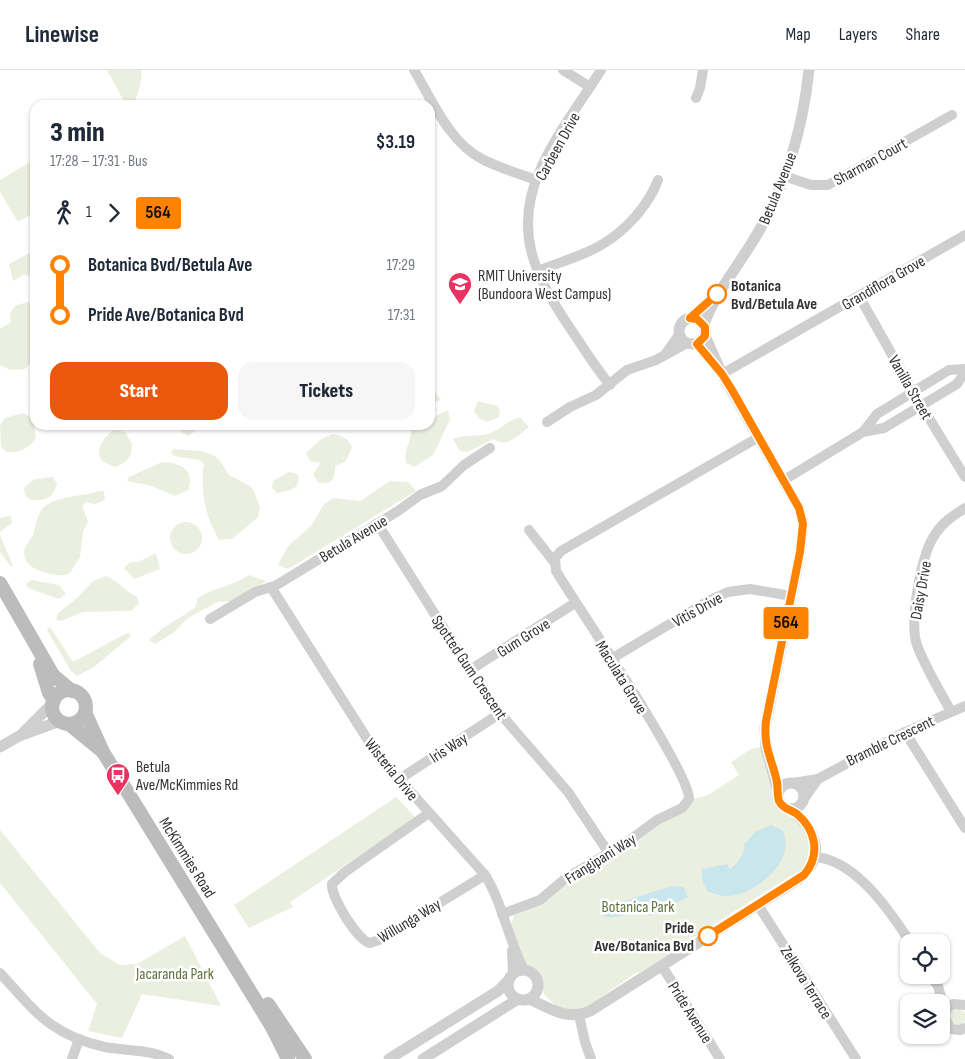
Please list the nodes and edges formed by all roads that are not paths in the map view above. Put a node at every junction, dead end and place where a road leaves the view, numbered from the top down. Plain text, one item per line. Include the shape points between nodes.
1 (414, 70) edge
2 (563, 70) edge
3 (601, 70) edge
4 (703, 70) edge
5 (809, 70) edge
6 (590, 87) junction
7 (696, 98) dead end
8 (432, 100) edge
9 (435, 104) edge
10 (952, 116) dead end
11 (784, 176) junction
12 (536, 180) junction
13 (658, 180) dead end
14 (965, 235) edge
15 (537, 271) junction
16 (717, 294) junction
17 (859, 296) junction
18 (690, 318) junction
19 (694, 336) junction
20 (965, 370) edge
21 (722, 374) junction
22 (610, 385) junction
23 (913, 392) junction
24 (921, 406) junction
25 (547, 422) dead end
26 (863, 432) junction
27 (759, 436) junction
28 (490, 448) dead end
29 (965, 478) edge
30 (784, 480) junction
31 (965, 508) edge
32 (377, 523) junction
33 (529, 530) dead end
34 (554, 562) junction
35 (0, 583) edge
36 (272, 587) junction
37 (791, 596) junction
38 (576, 603) junction
39 (210, 619) dead end
40 (35, 643) junction
41 (611, 659) junction
42 (470, 670) junction
43 (72, 691) junction
44 (53, 702) junction
45 (965, 706) edge
46 (950, 710) junction
47 (85, 712) junction
48 (499, 714) junction
49 (65, 722) junction
50 (905, 732) junction
51 (19, 736) junction
52 (0, 747) edge
53 (103, 752) junction
54 (774, 770) junction
55 (818, 779) junction
56 (398, 780) junction
57 (792, 783) junction
58 (778, 792) junction
59 (689, 794) joint
60 (803, 801) junction
61 (790, 809) junction
62 (428, 812) junction
63 (805, 821) junction
64 (965, 828) edge
65 (608, 852) junction
66 (814, 857) junction
67 (484, 875) junction
68 (758, 905) junction
69 (502, 914) junction
70 (211, 929) junction
71 (905, 934) edge
72 (662, 966) junction
73 (0, 973) edge
74 (515, 974) junction
75 (938, 986) joint
76 (538, 990) junction
77 (940, 994) edge
78 (524, 999) junction
79 (962, 1003) edge
80 (551, 1009) junction
81 (579, 1015) junction
82 (960, 1029) edge
83 (425, 1036) junction
84 (965, 1036) edge
85 (79, 1039) junction
86 (435, 1051) junction
87 (72, 1059) edge
88 (169, 1059) edge
89 (288, 1059) edge
90 (306, 1059) edge
91 (389, 1059) edge
92 (423, 1059) edge
93 (592, 1059) edge
94 (720, 1059) edge
95 (856, 1059) edge

1 - 8 street
2 - 6 street
3 - 6 street, Carbeen Drive
4 - 7 street
5 - 11 street, Betula Avenue via 801,120
6 - 12 street, Carbeen Drive via 547,156
9 - 12 street via 452,132 470,151 499,167
10 - 11 street, Sharman Court via 828,185 816,186
11 - 16 street, Betula Avenue via 761,228
12 - 15 street, Carbeen Drive via 528,220
13 - 15 street via 647,204 617,236 596,249
14 - 17 street, Grandiflora Grove
15 - 22 street, Carbeen Drive via 548,295
16 - 18 street, Betula Avenue
16 - 19 street, Betula Avenue
17 - 21 street, Grandiflora Grove
17 - 23 street, Vanilla Street
18 - 19 street via 697,319
18 - 19 street, Betula Avenue via 681,324
19 - 21 street
19 - 22 street via 656,360 627,370
20 - 23 street via 949,370
20 - 24 street via 957,384
21 - 27 street
22 - 25 street
23 - 24 street, Vanilla Street
23 - 26 street via 877,414
24 - 26 street via 884,428
24 - 29 street, Vanilla Street
26 - 30 street
27 - 30 street
27 - 34 street via 561,551
28 - 32 street, Betula Avenue via 464,465 442,486 420,495
30 - 37 street via 799,508 803,524
31 - 46 street, Daisy Drive via 943,523 930,543 914,619 917,645
32 - 36 street, Betula Avenue
32 - 42 street, Spotted Gum Crescent
33 - 34 street, Maculata Grove
34 - 38 street, Maculata Grove
35 - 40 main road
36 - 39 street, Betula Avenue via 255,592
36 - 56 street, Wisteria Drive via 376,753
37 - 41 street, Vitis Drive via 750,589 728,592
37 - 54 street via 765,728 766,749
38 - 41 street, Maculata Grove
38 - 42 street, Gum Grove
40 - 43 main road via 53,675
40 - 44 main road
41 - 59 street, Maculata Grove via 666,746
42 - 48 street, Spotted Gum Crescent
43 - 44 main road via 61,692
43 - 47 main road via 83,698
44 - 49 main road via 54,713
44 - 51 street
45 - 46 street, Bramble Crescent
46 - 50 street, Bramble Crescent
47 - 49 main road via 79,720
47 - 53 main road, McKimmies Road
48 - 56 street, Iris Way
48 - 65 street, Spotted Gum Crescent via 568,792
49 - 51 street
49 - 53 main road, McKimmies Road
50 - 55 street, Bramble Crescent
50 - 64 street
51 - 52 street
53 - 70 main road, McKimmies Road
54 - 57 street
54 - 58 street
55 - 57 street, Bramble Crescent
55 - 60 street, Bramble Crescent
56 - 62 street, Wisteria Drive
57 - 58 street
57 - 60 street via 801,787
58 - 61 street via 780,803
59 - 65 street, Frangipani Way via 685,806
60 - 61 street
60 - 63 street
61 - 63 street
62 - 67 street, Wisteria Drive
62 - 67 street, Willunga Way via 332,884 334,897 359,936 370,943 379,940
63 - 66 street via 813,836
65 - 69 street, Frangipani Way via 584,870 566,878 538,901
66 - 68 street via 804,875
66 - 71 street via 832,860 864,883 882,901
67 - 69 street, Wisteria Drive
68 - 72 street
68 - 95 street, Zelkova Terrace
69 - 74 street, Wisteria Drive via 512,948
70 - 89 main road, McKimmies Road via 272,1027
70 - 90 main road, McKimmies Road via 222,938
72 - 81 street
72 - 94 street, Pride Avenue
73 - 85 street via 38,1016
74 - 76 street via 536,976
74 - 78 street via 511,994
74 - 83 street via 498,990
75 - 77 street
75 - 79 street
76 - 78 street
76 - 80 street
78 - 80 street
78 - 86 street
80 - 81 street
81 - 93 street
82 - 84 street
83 - 86 street
83 - 91 street
85 - 87 street
85 - 88 street via 118,1049 151,1052
86 - 92 street

